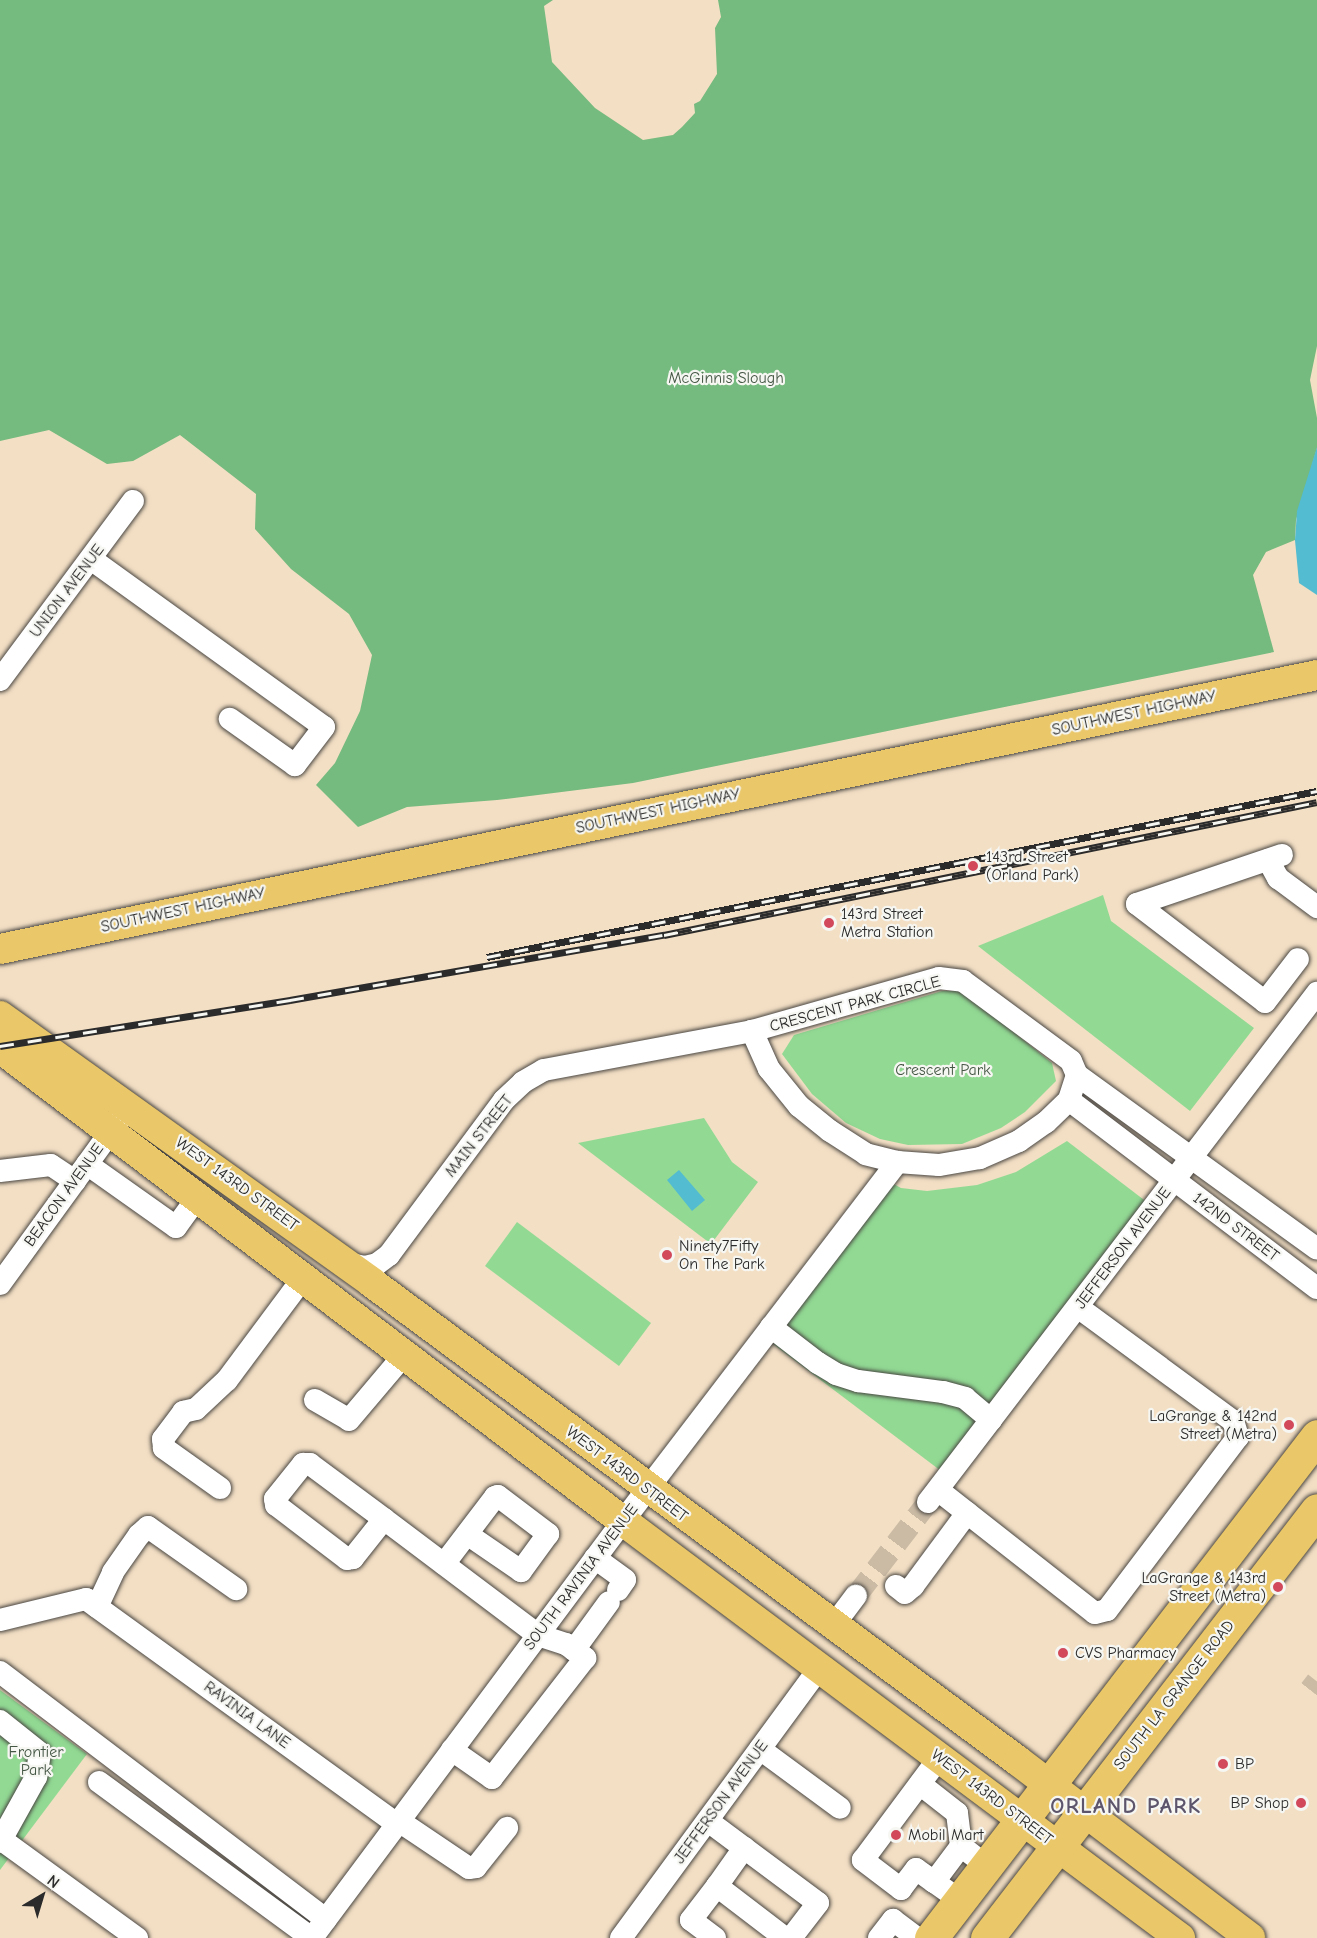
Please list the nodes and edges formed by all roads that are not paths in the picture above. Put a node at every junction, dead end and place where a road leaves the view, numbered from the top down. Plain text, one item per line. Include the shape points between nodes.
1 (133, 501) dead end
2 (91, 559) junction
3 (1317, 675) edge
4 (0, 680) edge
5 (230, 719) dead end
6 (1317, 907) edge
7 (8, 951) edge
8 (1298, 959) dead end
9 (1317, 993) edge
10 (3, 1025) edge
11 (752, 1031) junction
12 (1077, 1075) junction
13 (1069, 1100) junction
14 (129, 1106) junction
15 (110, 1132) junction
16 (1191, 1159) junction
17 (897, 1162) junction
18 (0, 1171) edge
19 (81, 1173) junction
20 (1175, 1180) junction
21 (197, 1198) junction
22 (1317, 1249) edge
23 (394, 1250) junction
24 (346, 1263) junction
25 (303, 1278) junction
26 (0, 1284) edge
27 (1317, 1288) edge
28 (401, 1304) junction
29 (1078, 1307) junction
30 (771, 1327) junction
31 (404, 1354) junction
32 (315, 1400) dead end
33 (991, 1420) junction
34 (1317, 1436) edge
35 (220, 1488) dead end
36 (648, 1489) junction
37 (1317, 1510) edge
38 (967, 1513) junction
39 (384, 1519) junction
40 (623, 1521) junction
41 (467, 1534) dead end
42 (595, 1558) junction
43 (444, 1564) junction
44 (896, 1586) dead end
45 (236, 1589) dead end
46 (856, 1596) tunnel mouth
47 (97, 1606) junction
48 (0, 1620) edge
49 (833, 1626) junction
50 (538, 1635) junction
51 (574, 1650) junction
52 (820, 1667) junction
53 (0, 1672) edge
54 (0, 1721) edge
55 (760, 1749) junction
56 (452, 1750) junction
57 (939, 1758) junction
58 (99, 1782) dead end
59 (920, 1784) junction
60 (976, 1786) junction
61 (1051, 1786) junction
62 (840, 1808) dead end
63 (1084, 1811) junction
64 (957, 1813) junction
65 (1023, 1820) junction
66 (708, 1821) junction
67 (398, 1822) junction
68 (507, 1828) dead end
69 (1, 1841) edge
70 (962, 1846) junction
71 (1057, 1846) junction
72 (744, 1848) junction
73 (987, 1866) junction
74 (934, 1882) junction
75 (717, 1886) junction
76 (963, 1897) junction
77 (326, 1919) junction
78 (136, 1938) edge
79 (311, 1938) edge
80 (621, 1938) edge
81 (715, 1938) edge
82 (785, 1938) edge
83 (791, 1938) edge
84 (879, 1938) edge
85 (917, 1938) edge
86 (931, 1938) edge
87 (987, 1938) edge
88 (1180, 1938) edge
89 (1250, 1938) edge

1 - 2 street, UNION AVENUE
2 - 4 street, UNION AVENUE
2 - 5 street via 324,727 295,765
3 - 7 main road, SOUTHWEST HIGHWAY
6 - 8 street via 1278,878 1275,858 1137,904 1265,1002
9 - 16 street, JEFFERSON AVENUE
10 - 14 main road, WEST 143RD STREET
10 - 15 main road, WEST 143RD STREET
11 - 12 street, CRESCENT PARK CIRCLE via 939,978 963,981 1071,1061
11 - 17 street, CRESCENT PARK CIRCLE via 769,1068 799,1106 866,1154
11 - 23 street, MAIN STREET via 544,1070 523,1082 504,1100
12 - 13 street, CRESCENT PARK CIRCLE
12 - 16 street, 142ND STREET
13 - 17 street, CRESCENT PARK CIRCLE via 1019,1141 980,1158 939,1165
13 - 20 street, 142ND STREET
14 - 15 street, BEACON AVENUE
14 - 24 main road, WEST 143RD STREET
15 - 19 street, BEACON AVENUE
15 - 21 main road, WEST 143RD STREET
16 - 20 street, JEFFERSON AVENUE
16 - 22 street, 142ND STREET
17 - 30 street, SOUTH RAVINIA AVENUE
18 - 19 street via 51,1165
19 - 21 street via 176,1227
19 - 26 street, BEACON AVENUE
20 - 27 street, 142ND STREET
20 - 29 street, JEFFERSON AVENUE
21 - 25 main road, WEST 143RD STREET
23 - 24 street, MAIN STREET via 365,1267
23 - 28 street via 384,1274 389,1289
24 - 28 main road, WEST 143RD STREET
25 - 31 main road, WEST 143RD STREET
25 - 35 street via 227,1380 196,1409 183,1412 163,1439 164,1448
28 - 36 main road, WEST 143RD STREET
29 - 33 street, JEFFERSON AVENUE
29 - 38 street via 1233,1421 1238,1437 1107,1610 1095,1613
30 - 33 street via 836,1374 965,1398
30 - 36 street, SOUTH RAVINIA AVENUE
31 - 32 street via 349,1420
31 - 40 main road, WEST 143RD STREET
33 - 38 street, JEFFERSON AVENUE via 933,1496
34 - 61 highway
36 - 40 street, SOUTH RAVINIA AVENUE
36 - 49 main road, WEST 143RD STREET
37 - 63 highway, SOUTH LA GRANGE ROAD
38 - 44 street via 913,1586 905,1593
39 - 39 street via 306,1463 275,1499 276,1505 347,1559 353,1558
39 - 43 street
40 - 42 street, SOUTH RAVINIA AVENUE
40 - 52 main road, WEST 143RD STREET
41 - 43 street
42 - 50 street, SOUTH RAVINIA AVENUE
42 - 51 street via 625,1580
43 - 50 street
45 - 47 street via 148,1527 112,1572
46 - 49 street
47 - 48 street via 86,1599
47 - 67 street, RAVINIA LANE
49 - 61 main road, WEST 143RD STREET
50 - 51 street
50 - 56 street, SOUTH RAVINIA AVENUE
51 - 56 street via 585,1658 492,1779
52 - 55 street, JEFFERSON AVENUE
52 - 57 main road, WEST 143RD STREET
53 - 77 street
54 - 69 street via 40,1753 36,1777
55 - 62 street
55 - 66 street, JEFFERSON AVENUE
56 - 67 street, SOUTH RAVINIA AVENUE
57 - 59 street
57 - 60 main road, WEST 143RD STREET
58 - 79 street
59 - 64 street
59 - 74 street via 863,1860 901,1889 916,1869
60 - 64 street
60 - 65 main road, WEST 143RD STREET
61 - 63 main road, WEST 143RD STREET
61 - 65 highway
63 - 71 highway, SOUTH LA GRANGE ROAD
63 - 89 main road, WEST 143RD STREET
64 - 70 street
65 - 71 main road, WEST 143RD STREET
65 - 73 highway
66 - 72 street
66 - 80 street, JEFFERSON AVENUE
67 - 68 street, RAVINIA LANE via 469,1868 476,1867
67 - 77 street, SOUTH RAVINIA AVENUE
69 - 78 street
70 - 73 street
70 - 74 street
71 - 87 highway, SOUTH LA GRANGE ROAD
71 - 88 main road, WEST 143RD STREET
72 - 75 street
72 - 83 street via 818,1903
73 - 76 highway
74 - 76 street
75 - 81 street via 691,1920
75 - 82 street
76 - 86 highway
77 - 79 street, SOUTH RAVINIA AVENUE
84 - 85 street via 892,1920

